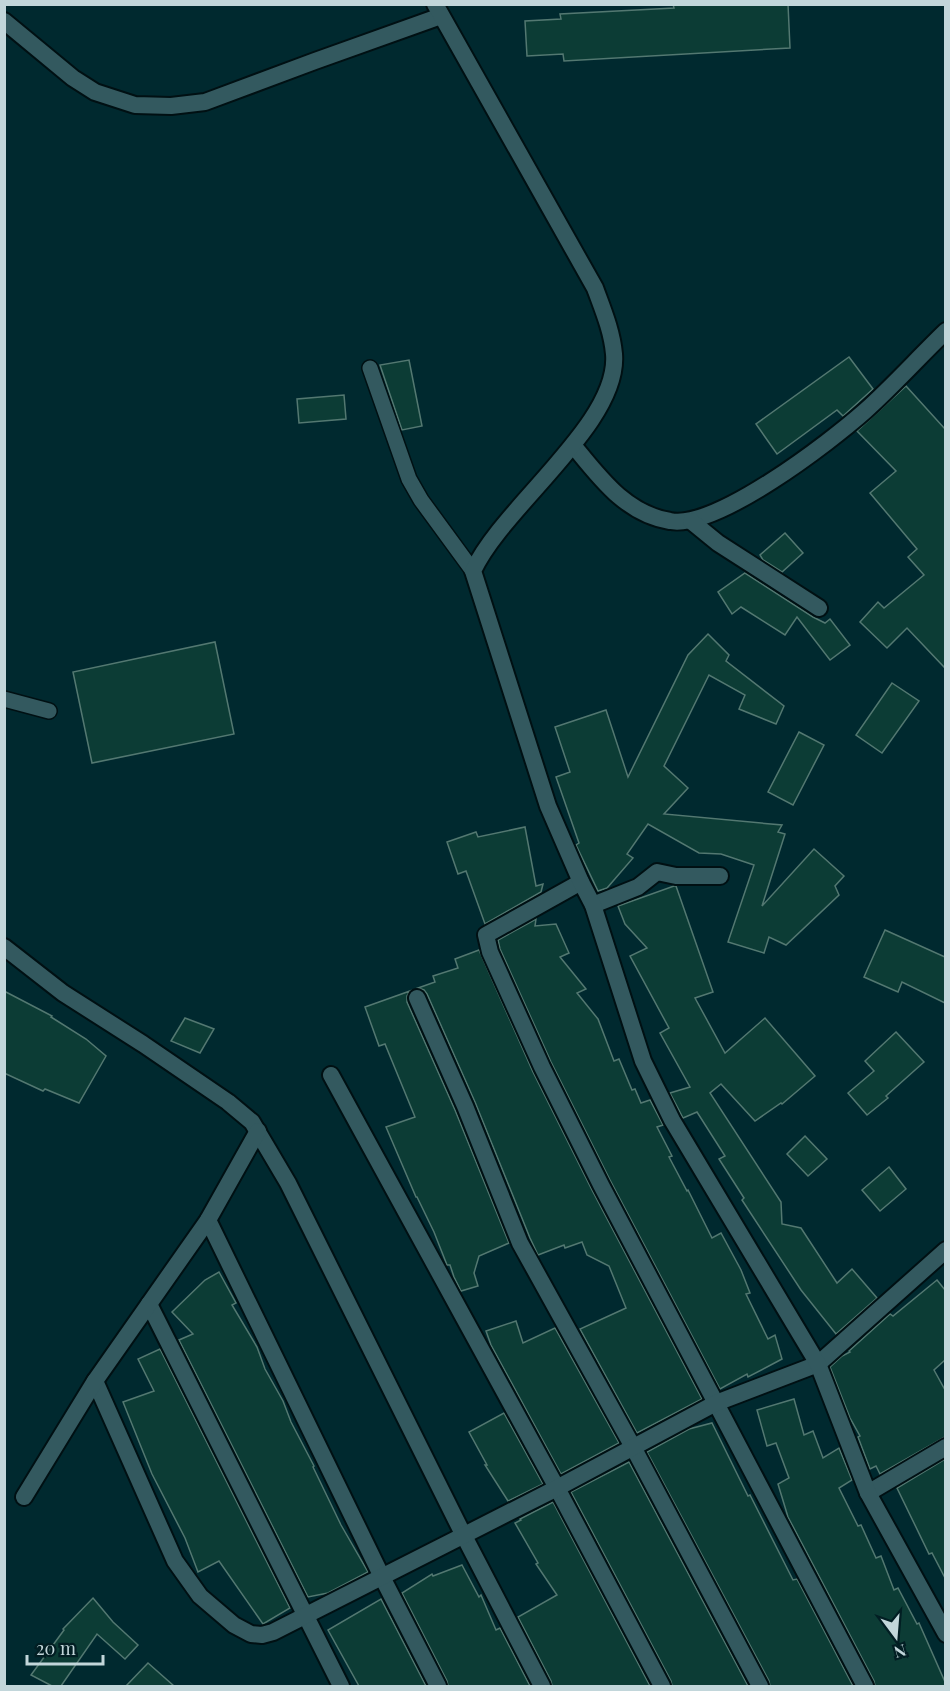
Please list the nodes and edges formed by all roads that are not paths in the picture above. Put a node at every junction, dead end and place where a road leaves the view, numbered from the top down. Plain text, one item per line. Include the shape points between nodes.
1 (438, 10) edge
2 (4, 21) edge
3 (945, 331) edge
4 (370, 368) dead end
5 (573, 445) junction
6 (691, 522) junction
7 (472, 571) junction
8 (819, 608) dead end
9 (4, 699) edge
10 (49, 711) dead end
11 (720, 876) dead end
12 (581, 882) junction
13 (593, 904) junction
14 (4, 947) edge
15 (417, 998) dead end
16 (331, 1075) dead end
17 (258, 1131) junction
18 (208, 1220) junction
19 (945, 1250) edge
20 (149, 1304) junction
21 (818, 1364) junction
22 (95, 1381) junction
23 (716, 1403) junction
24 (633, 1447) junction
25 (945, 1447) edge
26 (556, 1488) junction
27 (868, 1493) junction
28 (24, 1497) dead end
29 (463, 1534) junction
30 (382, 1577) junction
31 (305, 1617) junction
32 (945, 1634) edge
33 (341, 1686) edge
34 (438, 1686) edge
35 (542, 1686) edge
36 (662, 1686) edge
37 (760, 1686) edge
38 (865, 1686) edge

1 - 2 street via 205,102 171,106 135,105 96,92
1 - 5 street via 575,251 609,326 614,356 612,381 600,408
3 - 6 street via 864,412 818,448 756,492
4 - 7 lane via 409,479
5 - 6 street via 605,484 630,506 672,522
5 - 7 street via 494,536
6 - 8 street
7 - 12 street via 548,806
9 - 10 lane
11 - 13 street via 657,872 638,887
12 - 13 street
12 - 23 street via 486,935 490,951 569,1121
13 - 21 street via 644,1061 672,1120
14 - 17 street via 63,993 228,1102
15 - 24 street via 520,1243
16 - 26 street
17 - 18 street
17 - 29 street via 288,1183
18 - 20 street
18 - 30 street
19 - 21 street
20 - 22 street
20 - 31 street
21 - 23 street
21 - 27 street
22 - 28 street
22 - 31 street via 175,1561 200,1596 251,1634 273,1632
23 - 24 street
23 - 38 street
24 - 26 street
24 - 37 street
25 - 27 street
26 - 29 street
26 - 36 street
27 - 32 street
29 - 30 street
29 - 35 street
30 - 31 street
30 - 34 street
31 - 33 street

